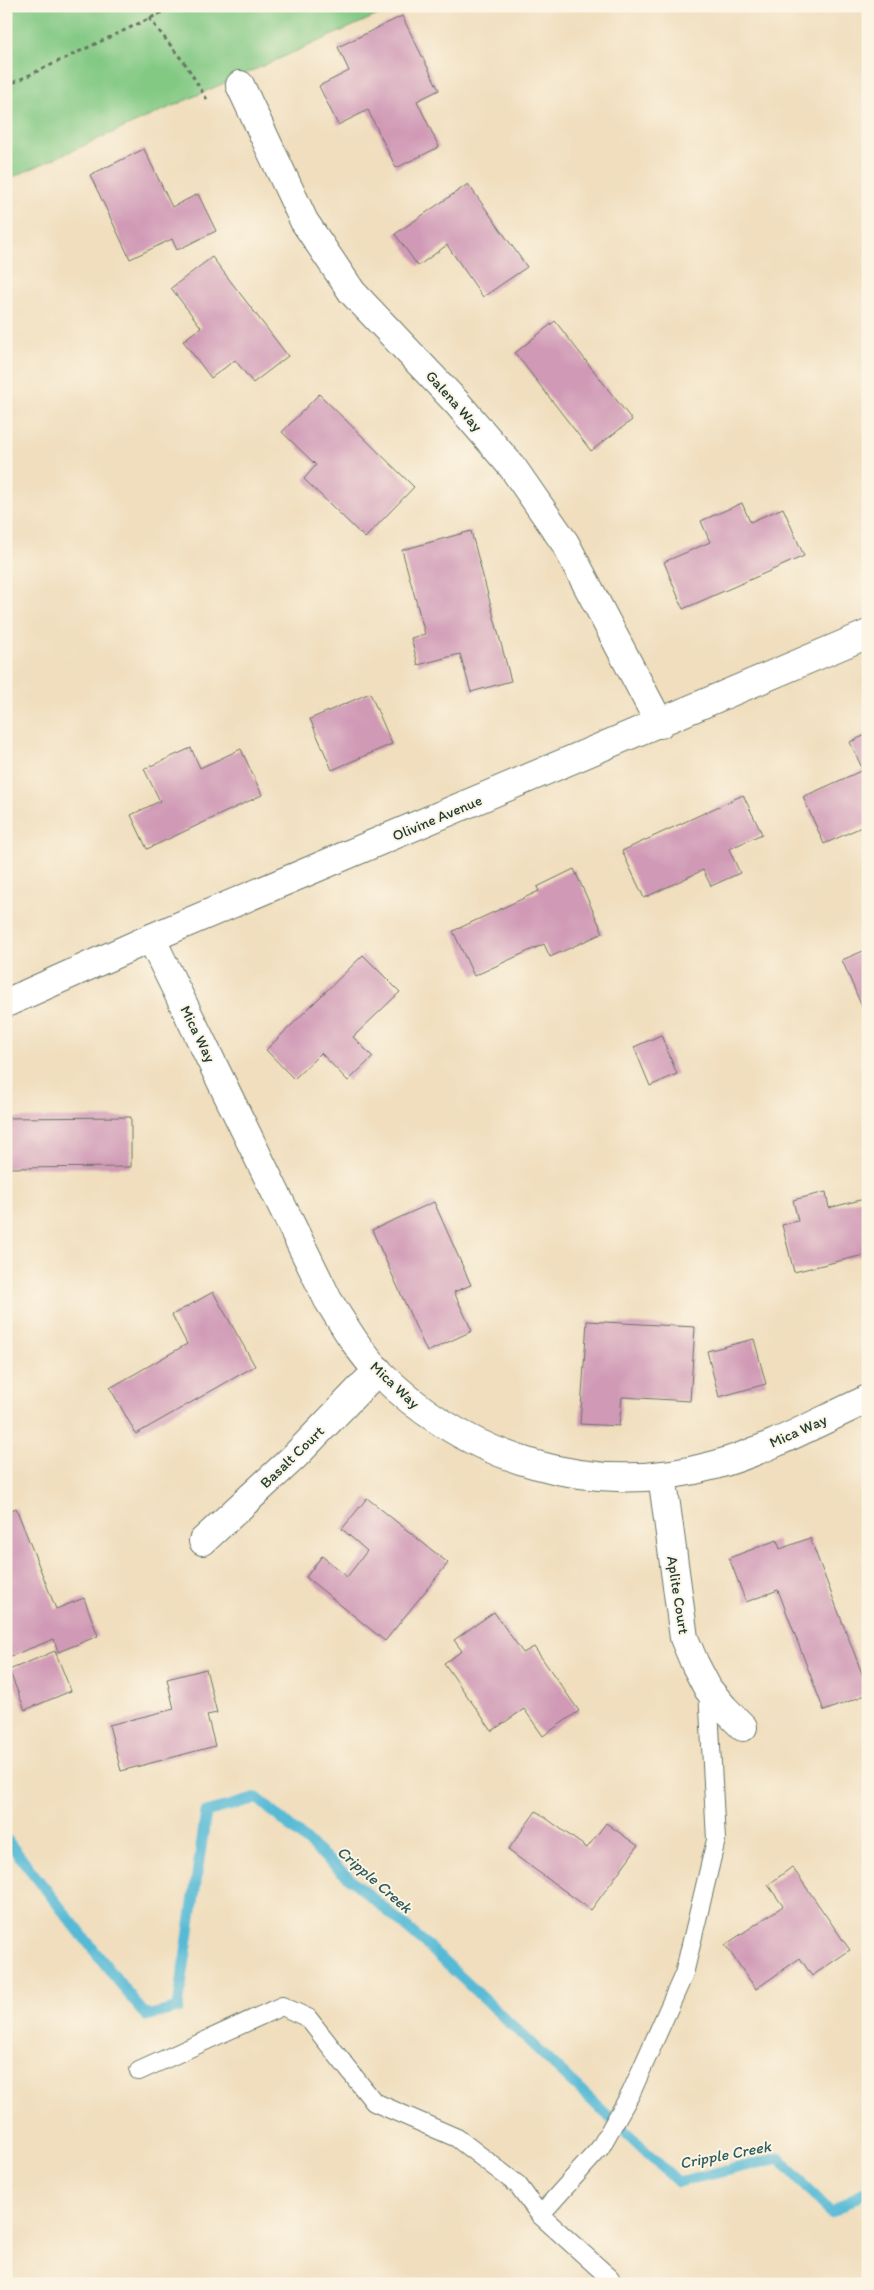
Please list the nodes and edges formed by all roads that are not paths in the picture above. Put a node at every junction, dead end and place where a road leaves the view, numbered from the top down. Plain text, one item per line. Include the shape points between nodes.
1 (240, 85) road end
2 (868, 634) edge
3 (660, 724) junction
4 (151, 938) junction
5 (6, 1003) edge
6 (378, 1370) junction
7 (868, 1399) edge
8 (662, 1475) junction
9 (204, 1541) dead end
10 (708, 1689) junction
11 (743, 1727) dead end
12 (139, 2070) dead end
13 (540, 2215) junction
14 (611, 2284) edge

1 - 3 street, Galena Way via 304,220 352,292 458,404 513,468 565,543
2 - 3 street, Olivine Avenue
3 - 4 street, Olivine Avenue
4 - 5 street, Olivine Avenue
4 - 6 street, Mica Way via 328,1300 359,1350
6 - 8 street, Mica Way via 417,1407 466,1438 520,1461 576,1474
6 - 9 street, Basalt Court via 294,1457
7 - 8 street, Mica Way via 756,1450 714,1465
8 - 10 street, Aplite Court via 684,1638
10 - 11 street, Aplite Court
10 - 13 lane via 716,1840 684,1974 632,2093 600,2148
12 - 13 lane via 282,2006 308,2018 374,2102 458,2138 518,2185
13 - 14 lane via 610,2278

